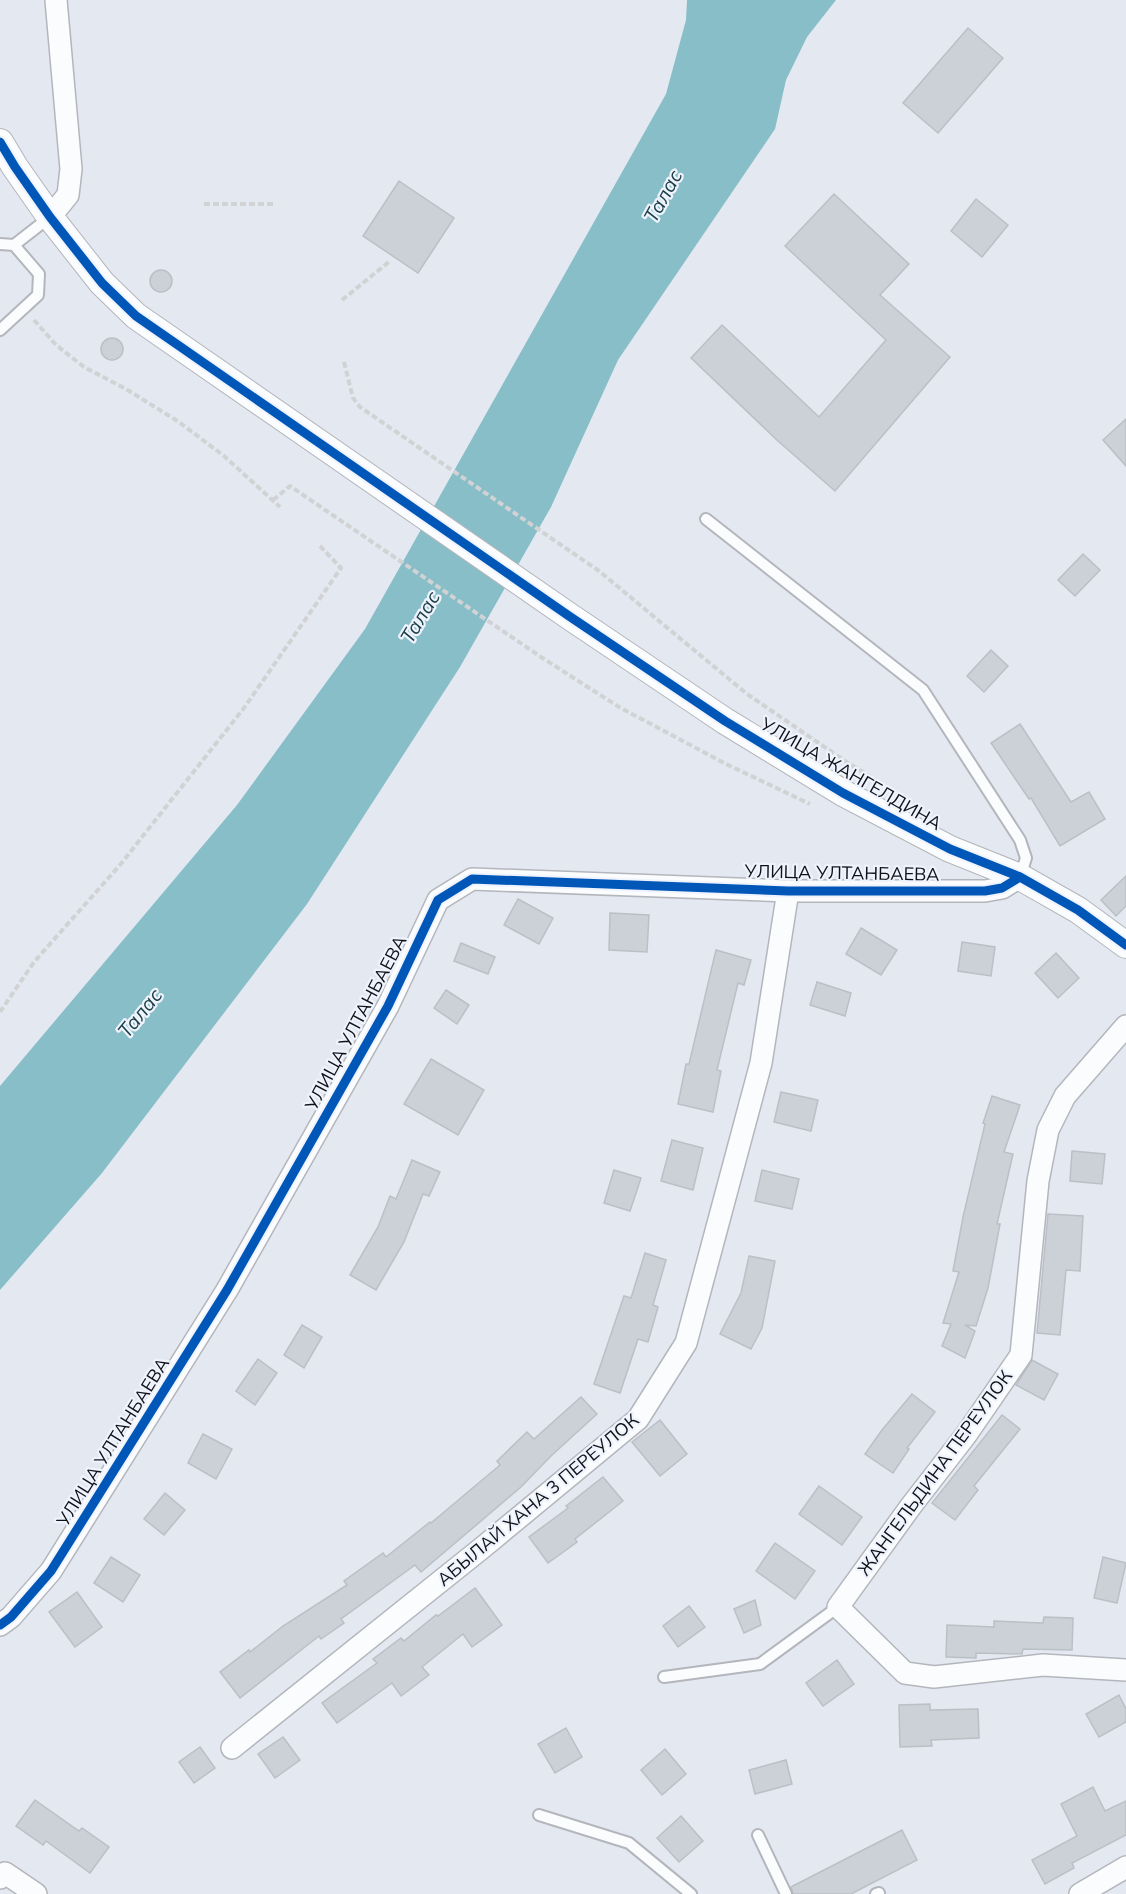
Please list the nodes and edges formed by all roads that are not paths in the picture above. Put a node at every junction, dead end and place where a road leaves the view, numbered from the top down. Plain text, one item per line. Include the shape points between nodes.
1 (56, 0) edge
2 (0, 142) edge
3 (50, 217) junction
4 (0, 244) edge
5 (14, 245) junction
6 (0, 330) edge
7 (706, 519) dead end
8 (1020, 877) junction
9 (788, 891) junction
10 (1126, 945) edge
11 (1126, 1026) edge
12 (838, 1607) junction
13 (0, 1625) edge
14 (1126, 1670) edge
15 (664, 1677) dead end
16 (232, 1748) dead end
17 (539, 1815) dead end
18 (758, 1835) dead end
19 (1126, 1867) edge
20 (0, 1878) edge
21 (36, 1894) edge
22 (691, 1894) edge
23 (786, 1894) edge
24 (1080, 1894) edge

1 - 3 street via 71,169 68,195
2 - 3 street, УЛИЦА ЖАНГЕЛДИНА
3 - 5 lane
3 - 8 street, УЛИЦА ЖАНГЕЛДИНА via 102,283 136,316 568,616 725,721 843,793 950,849
4 - 5 lane
5 - 6 lane via 39,274 38,295
7 - 8 lane via 923,690 1020,840 1026,858
8 - 9 street, УЛИЦА УЛТАНБАЕВА via 1002,888 985,891
8 - 10 street, УЛИЦА ЖАНГЕЛДИНА via 1078,910
9 - 13 street, УЛИЦА УЛТАНБАЕВА via 472,879 438,900 388,1006 227,1290 51,1572
9 - 16 street, АБЫЛАЙ ХАНА 3 ПЕРЕУЛОК via 761,1063 686,1343 638,1419
11 - 12 street, ЖАНГЕЛЬДИНА ПЕРЕУЛОК via 1065,1096 1048,1130 1038,1180 1021,1355
12 - 14 street via 905,1673 934,1677 1043,1665
12 - 15 lane, ЖАНГЕЛЬДИНА ПЕРЕУЛОК via 760,1664
17 - 22 lane via 629,1843
18 - 23 lane
19 - 24 street
20 - 21 street via 5,1873

